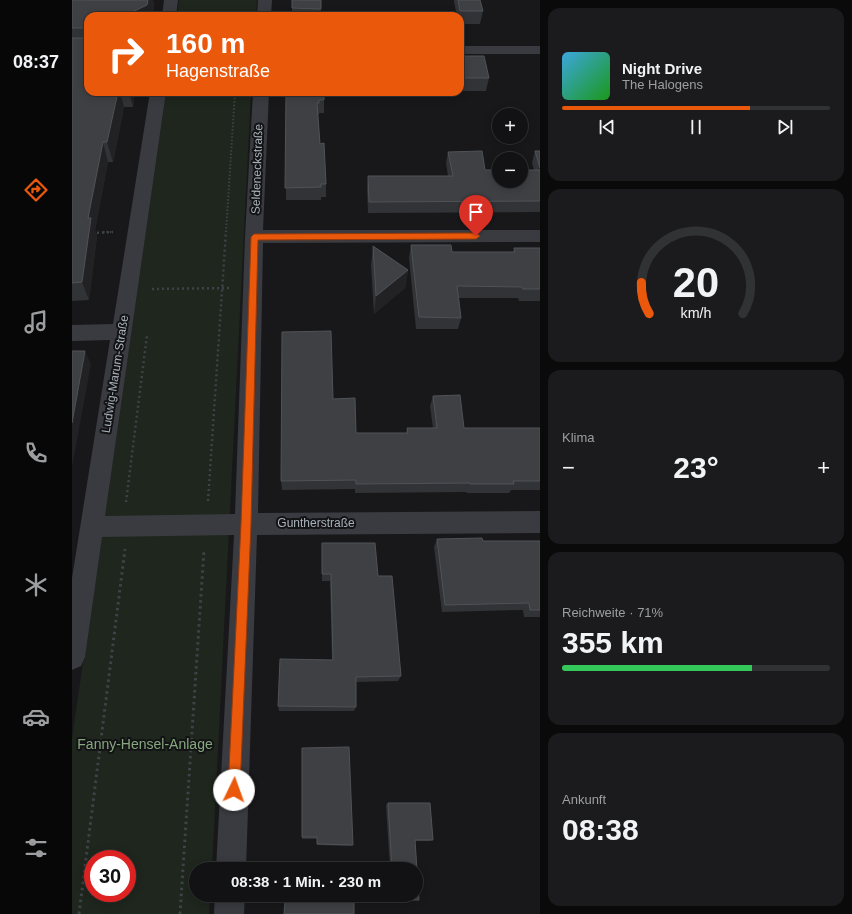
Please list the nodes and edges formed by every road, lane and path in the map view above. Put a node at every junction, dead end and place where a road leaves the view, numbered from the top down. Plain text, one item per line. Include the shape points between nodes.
1 (171, 0) edge
2 (265, 0) edge
3 (170, 12) edge
4 (264, 12) edge
5 (464, 50) edge
6 (540, 50) edge
7 (157, 96) edge
8 (261, 96) edge
9 (116, 232) dead end
10 (86, 233) edge
11 (540, 236) edge
12 (254, 237) junction
13 (253, 288) junction
14 (127, 290) junction
15 (121, 332) junction
16 (72, 333) edge
17 (540, 522) edge
18 (246, 524) junction
19 (91, 527) junction
20 (72, 657) edge
21 (231, 862) edge
22 (230, 902) edge
23 (229, 914) edge

1 - 3 street
2 - 4 street
5 - 6 street
7 - 14 street, Ludwig-Marum-Straße
8 - 12 street, Seldeneckstraße
9 - 10 path
11 - 12 street
12 - 13 street, Seldeneckstraße
13 - 14 path
13 - 18 street, Seldeneckstraße
14 - 15 street, Ludwig-Marum-Straße
15 - 16 street
15 - 19 street, Ludwig-Marum-Straße
17 - 18 street, Guntherstraße
18 - 19 street, Guntherstraße
18 - 21 street, Seldeneckstraße
19 - 20 street, Ludwig-Marum-Straße
22 - 23 street

